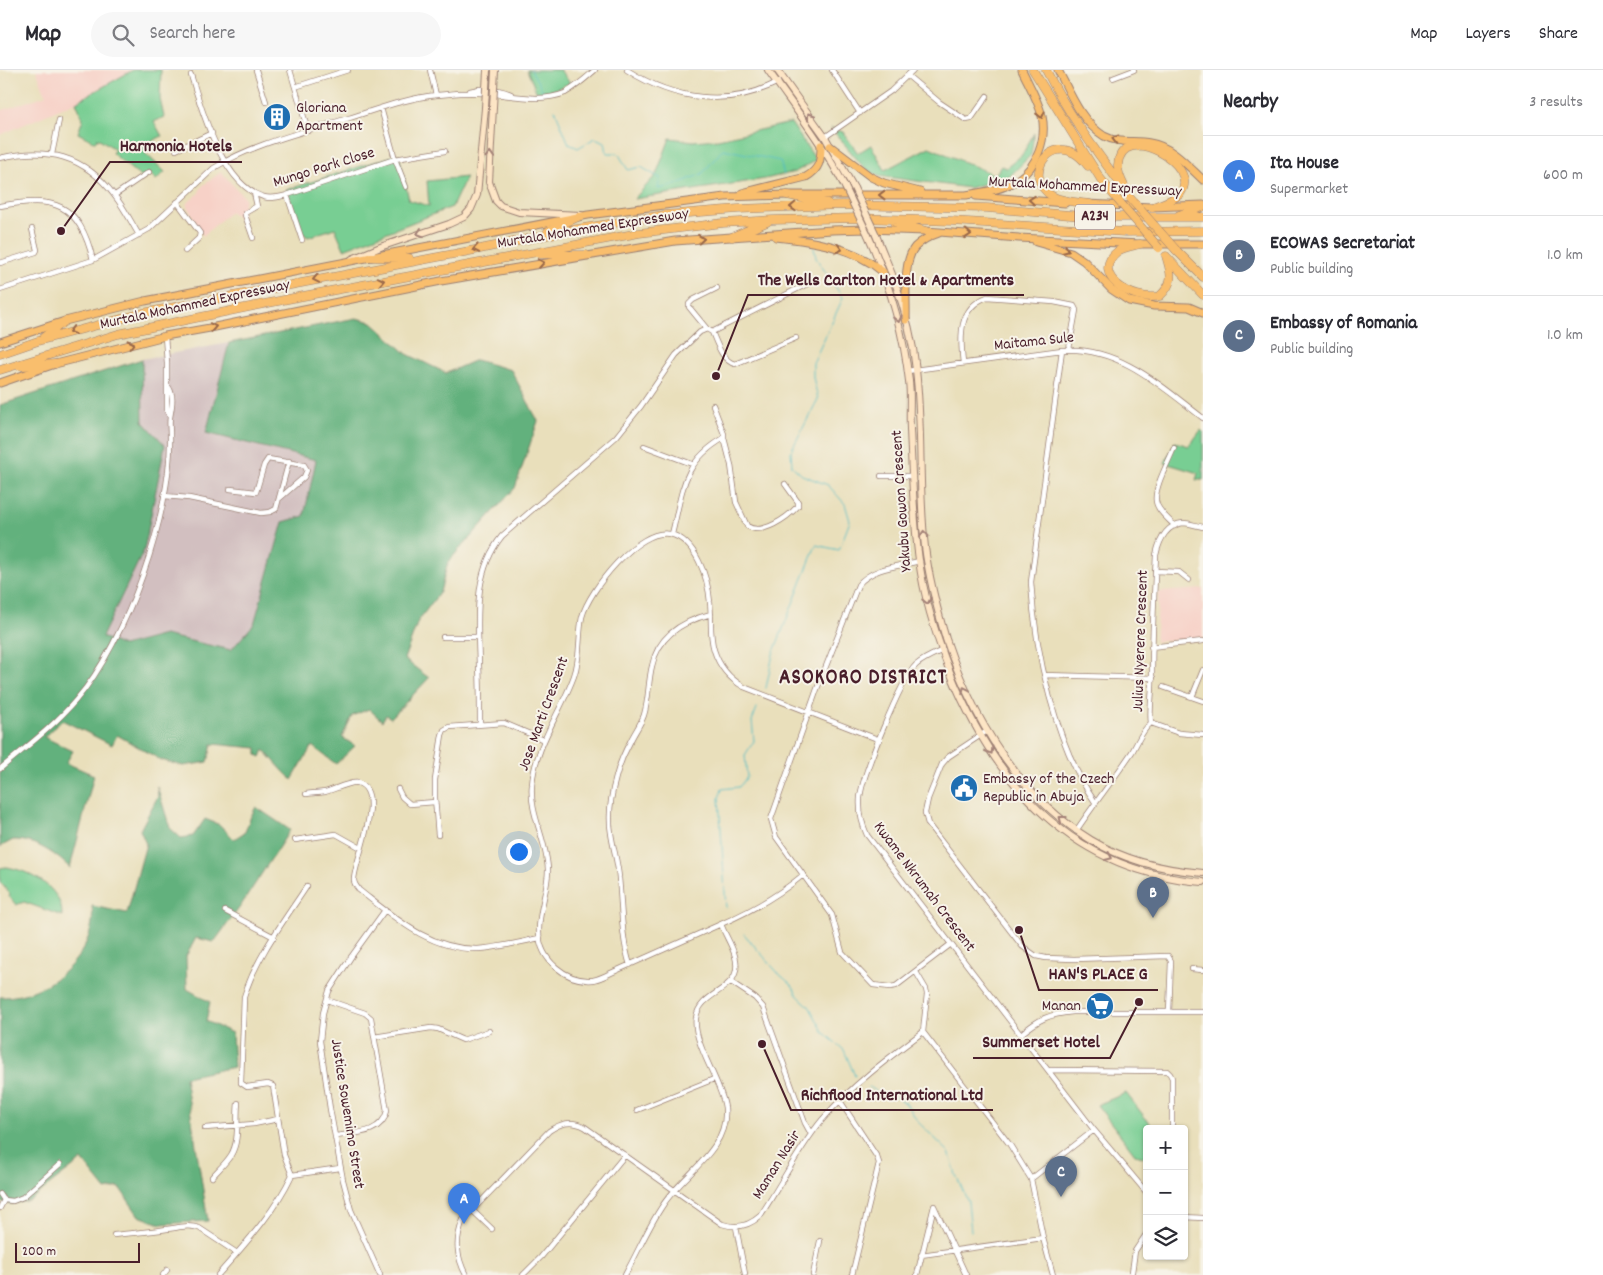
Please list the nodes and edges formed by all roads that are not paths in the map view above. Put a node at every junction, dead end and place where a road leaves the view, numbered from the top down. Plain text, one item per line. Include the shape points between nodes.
1 (256, 70) edge
2 (290, 70) edge
3 (348, 70) edge
4 (430, 70) edge
5 (487, 70) edge
6 (495, 70) edge
7 (595, 70) edge
8 (628, 70) edge
9 (768, 70) edge
10 (777, 70) edge
11 (832, 70) edge
12 (913, 70) edge
13 (1022, 70) edge
14 (1033, 70) edge
15 (1046, 70) edge
16 (1051, 70) edge
17 (1058, 70) edge
18 (1134, 70) edge
19 (191, 75) dead end
20 (908, 76) junction
21 (1113, 78) dead end
22 (780, 81) junction
23 (1053, 84) junction
24 (294, 87) junction
25 (436, 95) junction
26 (987, 96) dead end
27 (266, 102) dead end
28 (380, 108) junction
29 (860, 113) junction
30 (59, 120) dead end
31 (308, 130) junction
32 (212, 133) junction
33 (825, 137) junction
34 (822, 145) junction
35 (830, 146) junction
36 (176, 150) dead end
37 (445, 152) dead end
38 (52, 154) junction
39 (0, 158) edge
40 (395, 159) junction
41 (225, 161) junction
42 (149, 172) dead end
43 (1100, 178) junction
44 (1203, 180) edge
45 (406, 188) dead end
46 (254, 193) junction
47 (115, 195) junction
48 (287, 195) junction
49 (787, 195) junction
50 (930, 195) junction
51 (966, 195) junction
52 (1129, 196) junction
53 (725, 197) junction
54 (178, 202) junction
55 (1090, 204) junction
56 (0, 206) edge
57 (841, 206) junction
58 (1203, 206) edge
59 (1152, 207) junction
60 (588, 215) junction
61 (578, 217) junction
62 (1203, 217) edge
63 (1171, 218) junction
64 (882, 219) junction
65 (773, 220) junction
66 (32, 229) dead end
67 (926, 231) junction
68 (1203, 231) edge
69 (940, 233) junction
70 (139, 235) junction
71 (756, 235) junction
72 (536, 237) junction
73 (732, 237) junction
74 (253, 238) dead end
75 (1019, 238) junction
76 (302, 240) dead end
77 (1140, 244) junction
78 (1203, 244) edge
79 (185, 251) dead end
80 (523, 254) junction
81 (586, 256) junction
82 (1166, 256) junction
83 (371, 257) junction
84 (426, 258) junction
85 (93, 260) junction
86 (344, 262) junction
87 (0, 263) edge
88 (883, 272) junction
89 (1203, 276) edge
90 (809, 283) dead end
91 (717, 288) dead end
92 (0, 290) edge
93 (1203, 295) edge
94 (1203, 313) edge
95 (906, 320) junction
96 (65, 321) junction
97 (709, 330) junction
98 (165, 336) junction
99 (796, 338) dead end
100 (38, 341) junction
101 (0, 342) edge
102 (1070, 349) junction
103 (1062, 350) junction
104 (0, 354) edge
105 (963, 363) junction
106 (55, 364) junction
107 (10, 367) junction
108 (0, 370) edge
109 (916, 370) junction
110 (907, 371) junction
111 (0, 383) edge
112 (713, 405) dead end
113 (1203, 418) edge
114 (724, 438) junction
115 (644, 446) dead end
116 (1174, 448) dead end
117 (289, 461) junction
118 (692, 464) junction
119 (881, 476) dead end
120 (913, 476) junction
121 (785, 484) dead end
122 (230, 488) dead end
123 (164, 496) junction
124 (279, 499) junction
125 (1175, 526) junction
126 (1203, 527) edge
127 (672, 534) junction
128 (927, 560) junction
129 (919, 562) junction
130 (1155, 571) junction
131 (1189, 580) dead end
132 (711, 614) junction
133 (443, 637) dead end
134 (478, 637) junction
135 (1203, 640) edge
136 (1151, 647) junction
137 (949, 648) junction
138 (942, 651) junction
139 (1203, 670) edge
140 (1044, 675) junction
141 (1152, 678) junction
142 (1163, 687) dead end
143 (1195, 689) junction
144 (1203, 692) edge
145 (1192, 697) junction
146 (1203, 701) edge
147 (809, 712) junction
148 (1151, 723) junction
149 (480, 724) junction
150 (987, 732) junction
151 (1203, 735) edge
152 (980, 736) junction
153 (544, 740) junction
154 (880, 740) junction
155 (0, 769) edge
156 (398, 789) dead end
157 (306, 794) dead end
158 (435, 802) junction
159 (1095, 802) junction
160 (1077, 830) junction
161 (438, 835) dead end
162 (1072, 836) junction
163 (295, 840) dead end
164 (362, 848) junction
165 (1203, 873) edge
166 (803, 875) junction
167 (1202, 882) edge
168 (307, 886) dead end
169 (385, 910) junction
170 (224, 911) dead end
171 (721, 924) junction
172 (274, 938) junction
173 (540, 938) junction
174 (951, 944) junction
175 (630, 965) junction
176 (1192, 969) dead end
177 (1203, 970) edge
178 (916, 972) junction
179 (731, 982) junction
180 (327, 1000) junction
181 (1169, 1012) junction
182 (1203, 1012) edge
183 (489, 1031) dead end
184 (923, 1032) junction
185 (1021, 1034) junction
186 (374, 1038) junction
187 (1050, 1070) junction
188 (714, 1079) junction
189 (840, 1101) junction
190 (238, 1103) dead end
191 (637, 1110) dead end
192 (278, 1119) junction
193 (238, 1125) junction
194 (1172, 1125) edge
195 (205, 1128) dead end
196 (1094, 1130) junction
197 (811, 1134) junction
198 (336, 1136) junction
199 (625, 1155) junction
200 (60, 1164) dead end
201 (340, 1168) junction
202 (292, 1174) junction
203 (212, 1177) dead end
204 (1031, 1179) junction
205 (1143, 1188) edge
206 (674, 1189) junction
207 (0, 1194) edge
208 (4, 1200) junction
209 (0, 1208) edge
210 (472, 1210) junction
211 (1188, 1217) edge
212 (1203, 1218) edge
213 (736, 1227) junction
214 (492, 1229) dead end
215 (114, 1235) dead end
216 (1043, 1238) junction
217 (1143, 1239) edge
218 (820, 1241) dead end
219 (955, 1250) junction
220 (237, 1254) junction
221 (921, 1255) junction
222 (167, 1270) dead end
223 (1132, 1272) dead end
224 (745, 1274) dead end
225 (163, 1275) edge
226 (218, 1275) edge
227 (380, 1275) edge
228 (466, 1275) edge
229 (523, 1275) edge
230 (625, 1275) edge
231 (813, 1275) edge
232 (852, 1275) edge
233 (917, 1275) edge
234 (966, 1275) edge
235 (1053, 1275) edge

1 - 27 street
2 - 24 street
3 - 24 street
4 - 25 street
5 -> 86 main road, bridge via 476,202 471,209 458,221
60 -> 6 main road, bridge via 519,212 496,201 489,182
7 - 25 street via 556,96 516,96 490,88
8 - 22 street via 678,94 710,99 750,94
9 - 22 main road, Yakubu Gowon Crescent
10 - 22 main road, Yakubu Gowon Crescent
11 - 29 street
12 - 20 street
13 -> 51 highway via 1042,116 1044,131 1038,156 1017,180 995,190
14 - 43 highway, A234
15 - 23 highway, A234
16 - 23 highway
44 -> 17 highway via 1161,146 1120,141 1103,135 1086,120
18 - 21 street
19 - 32 street, Mungo Park Close
20 - 26 street via 966,120 971,119
20 - 29 street
33 -> 22 main road, Yakubu Gowon Crescent
22 - 34 main road, Yakubu Gowon Crescent
23 - 52 highway, A234 via 1086,138
24 - 31 street
25 - 28 street
28 - 31 street
28 - 40 street
29 - 33 street
30 - 38 street
31 - 41 street
32 - 36 street
32 - 41 street, Mungo Park Close
33 - 35 main road, Yakubu Gowon Crescent
34 - 53 highway via 820,165 806,178
34 - 88 main road, Yakubu Gowon Crescent, bridge via 845,187
35 - 50 highway via 871,177
35 - 95 main road, Yakubu Gowon Crescent, bridge via 876,235
37 - 40 street, Mungo Park Close
38 - 39 street
38 - 47 street via 88,169
40 - 45 street
40 - 48 street, Mungo Park Close
41 - 46 street, Mungo Park Close via 234,176
41 - 54 street
42 - 47 street
43 - 55 highway via 1079,156 1065,150 1049,154 1039,168 1041,186 1047,192 1057,198
43 - 82 highway, A234, bridge
46 - 48 street, Mungo Park Close via 271,198
46 - 74 street via 257,206 245,213
47 - 70 street
48 - 76 street
50 -> 49 highway
49 - 53 highway
49 - 57 highway
50 - 51 highway
55 -> 51 highway, Murtala Mohammed Expressway
52 - 59 highway via 1118,171 1123,153 1128,148 1141,146 1167,154 1183,170 1184,184 1180,194 1172,200
52 - 89 highway, A234, bridge
53 - 60 highway, Murtala Mohammed Expressway
54 - 70 street
54 - 79 street via 200,233
55 - 59 highway, Murtala Mohammed Expressway
56 - 85 street via 34,201 59,206 69,212 84,230
57 - 63 highway, Murtala Mohammed Expressway / A234 via 987,208 1094,217
57 -> 72 highway, Murtala Mohammed Expressway via 702,211
58 - 59 highway, Murtala Mohammed Expressway
58 - 63 highway
60 - 61 highway, Murtala Mohammed Expressway
61 - 72 highway
61 - 83 highway, Murtala Mohammed Expressway
62 - 63 highway, Murtala Mohammed Expressway / A234
64 - 65 highway, Murtala Mohammed Expressway
64 - 67 highway
64 - 68 highway, Murtala Mohammed Expressway / A234 via 1125,232
65 - 73 highway
65 - 80 highway, Murtala Mohammed Expressway via 639,233
66 - 87 street via 36,252
67 - 69 highway, Murtala Mohammed Expressway
67 - 71 highway, Murtala Mohammed Expressway via 832,230
69 -> 75 highway, Murtala Mohammed Expressway
69 - 95 highway via 926,238 910,256
70 - 85 street
71 - 73 highway, Murtala Mohammed Expressway
71 -> 88 highway via 796,239 847,251 871,261
72 -> 84 highway, Murtala Mohammed Expressway
81 -> 73 highway, Murtala Mohammed Expressway via 676,241
75 - 77 highway, Murtala Mohammed Expressway
75 -> 94 highway via 1071,252 1084,261 1098,278 1130,301 1190,308
77 - 78 highway, Murtala Mohammed Expressway
77 - 82 highway via 1118,251 1109,266 1112,280 1126,291 1144,298 1160,296 1170,280
80 - 81 highway
107 -> 80 highway, Murtala Mohammed Expressway via 118,334
98 -> 81 highway, Murtala Mohammed Expressway via 441,281
82 - 93 highway, A234
83 - 84 highway
83 - 86 highway, Murtala Mohammed Expressway
84 -> 100 highway, Murtala Mohammed Expressway via 143,313
85 - 92 street
86 - 96 highway, Murtala Mohammed Expressway via 145,301
88 -> 110 main road, Yakubu Gowon Crescent via 896,312
90 - 97 street
91 - 97 street via 689,304
95 - 109 main road, Yakubu Gowon Crescent
96 - 100 highway
96 - 101 highway, Murtala Mohammed Expressway
97 - 99 street via 731,364
97 - 134 street via 700,332 676,355 616,437 498,540 489,555 479,590
106 -> 98 highway, Murtala Mohammed Expressway
98 - 123 street via 167,385 171,390 172,411 171,453
100 - 104 highway, Murtala Mohammed Expressway
102 - 103 street, Maitama Sule
102 - 105 street via 1074,306 987,297 972,306 964,320
102 - 113 street, Maitama Sule via 1098,352 1124,362
103 - 105 street, Maitama Sule
103 - 140 street via 1031,582
105 - 109 street, Maitama Sule
106 - 107 highway
106 - 111 highway, Murtala Mohammed Expressway
107 - 108 highway, Murtala Mohammed Expressway
109 - 110 street, Maitama Sule
128 -> 109 main road, Yakubu Gowon Crescent
110 - 120 main road, Yakubu Gowon Crescent
112 - 114 street
114 - 118 street
114 - 121 street via 736,502 747,526 756,530 771,525 783,520 798,506
115 - 118 street
116 - 125 street via 1157,491 1156,502
117 - 122 street via 267,460 255,492
117 - 124 street
117 - 124 street via 304,465 306,474
118 - 127 street via 685,479
119 - 120 street
120 - 129 main road, Yakubu Gowon Crescent
123 - 124 street via 261,513 276,509
123 - 155 street via 149,556 107,657 76,700
125 - 126 street via 1183,523
125 - 130 street, Julius Nyerere Crescent via 1158,542
127 - 132 street via 688,546 700,564
127 - 153 street, Jose Marti Crescent via 654,534 636,544 596,587 582,617 574,676
128 - 129 street
128 - 137 main road, Yakubu Gowon Crescent
129 -> 138 main road, Yakubu Gowon Crescent via 929,611
129 - 147 street via 875,572 863,579
130 - 131 street via 1179,572
130 - 136 street, Julius Nyerere Crescent
132 - 147 street via 714,650 720,665 732,679 744,687
132 - 175 street via 679,626 658,649 651,667 643,716 616,776 610,804 611,833 619,875 623,940
133 - 134 street
134 - 149 street
135 - 136 street
136 - 141 street, Julius Nyerere Crescent
137 - 138 street, Kwame Nkrumah Crescent
150 -> 137 main road, Yakubu Gowon Crescent
138 - 152 main road, Yakubu Gowon Crescent
138 - 154 street, Kwame Nkrumah Crescent via 920,661 912,669
139 - 143 street
140 - 141 street
140 - 159 street via 1063,738
141 - 148 street, Julius Nyerere Crescent
142 - 145 street
143 - 144 street
143 - 145 street
145 - 146 street
147 - 154 street
147 - 166 street via 772,819 776,837
148 - 151 street via 1179,733
148 - 159 street, Julius Nyerere Crescent
149 - 153 street via 507,724
149 - 158 street via 449,727 443,732
150 - 152 street
160 -> 150 main road, Yakubu Gowon Crescent via 1024,784
152 -> 162 main road, Yakubu Gowon Crescent via 1018,790
152 - 181 street via 945,760 928,799 928,824 1022,946 1036,956 1169,958
153 - 173 street, Jose Marti Crescent via 532,786 548,870
154 - 174 street, Kwame Nkrumah Crescent via 862,788 860,819 867,835
156 - 158 street via 410,804
157 - 164 street via 354,783 362,786 371,804
158 - 161 street
159 - 160 street, Julius Nyerere Crescent
160 - 162 street, Julius Nyerere Crescent
160 - 165 main road, Yakubu Gowon Crescent via 1106,848 1141,861
162 -> 167 main road, Yakubu Gowon Crescent via 1095,851 1140,870
163 - 164 street via 336,834
164 - 169 street via 354,883
166 - 171 street, Jose Marti Crescent via 752,910
166 - 178 street via 832,916 842,952 869,982 878,987 896,986
168 - 172 street
169 - 173 street via 417,933 449,946 482,948
169 - 180 street, Justice Sowemimo Street via 329,991
170 - 172 street
171 - 175 street, Jose Marti Crescent
171 - 179 street via 735,955
172 - 192 street via 244,997 241,1079 246,1087 273,1086
173 - 175 street, Jose Marti Crescent via 552,963 561,972 574,977 597,979
174 - 178 street
174 - 185 street, Kwame Nkrumah Crescent
176 - 177 street
178 - 184 street via 927,994
179 - 188 street via 701,1005 696,1018 698,1036
179 - 197 street via 763,1007
180 - 186 street via 368,1015
180 - 198 street, Justice Sowemimo Street via 320,1041
181 - 182 street
181 - 185 street via 1056,1014 1037,1021
183 - 186 street via 463,1040 431,1028
184 - 189 street, Maman Nasir
184 - 204 street via 1010,1145
185 - 187 street, Kwame Nkrumah Crescent
186 - 198 street via 387,1111 385,1119 374,1129
187 - 194 street via 1167,1071 1172,1078
187 - 196 street, Kwame Nkrumah Crescent
188 - 191 street
188 - 206 street via 725,1110 721,1135 709,1154
189 - 197 street, Maman Nasir
189 - 232 street via 879,1163
190 - 193 street
192 - 193 street
192 - 202 street via 284,1155
193 - 195 street
193 - 203 street via 232,1153
196 - 204 street
196 - 205 street, Kwame Nkrumah Crescent
197 - 213 street, Maman Nasir via 760,1216 750,1224
198 - 201 street, Justice Sowemimo Street
199 - 206 street
199 - 210 street via 579,1124 559,1125 549,1131
199 - 229 street
200 - 208 street via 23,1197
201 - 202 street
201 - 227 street, Justice Sowemimo Street via 352,1210
202 - 220 street via 264,1221
204 - 216 street
206 - 213 street via 722,1224
206 - 230 street via 654,1218
207 - 208 street
208 - 209 street
210 - 214 street
210 - 228 street via 463,1220 457,1237 459,1262
211 - 212 street
213 - 224 street
215 - 220 street via 187,1225 198,1228
216 - 219 street
216 - 235 street
217 - 223 street via 1135,1251
218 - 231 street
219 - 221 street
219 - 221 street via 934,1206
219 - 234 street
220 - 226 street
221 - 233 street
222 - 225 street

